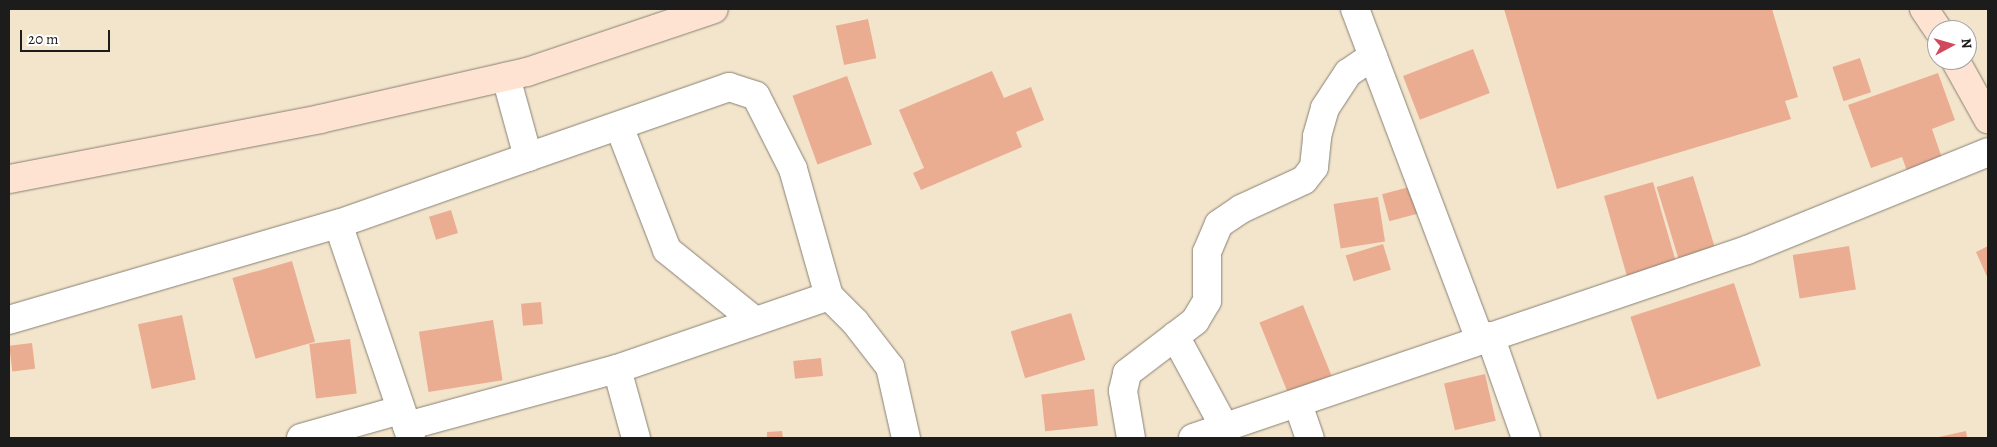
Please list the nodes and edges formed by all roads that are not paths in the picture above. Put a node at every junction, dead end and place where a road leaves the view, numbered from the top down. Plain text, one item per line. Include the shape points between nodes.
1 (714, 9) edge
2 (1355, 9) edge
3 (1924, 9) edge
4 (1931, 20) edge
5 (1373, 56) junction
6 (1961, 70) edge
7 (506, 77) junction
8 (1988, 119) edge
9 (619, 126) junction
10 (1988, 152) edge
11 (528, 158) junction
12 (9, 179) edge
13 (338, 224) junction
14 (829, 296) junction
15 (9, 320) edge
16 (755, 322) junction
17 (1175, 336) junction
18 (1485, 337) junction
19 (617, 369) junction
20 (1298, 404) junction
21 (406, 425) edge
22 (1225, 428) junction
23 (301, 438) edge
24 (636, 438) edge
25 (906, 438) edge
26 (1131, 438) edge
27 (1193, 438) edge
28 (1310, 438) edge
29 (1526, 438) edge

1 - 7 street
2 - 5 street
3 - 4 street
5 - 17 street via 1348,73 1325,108 1317,136 1314,168 1304,180 1242,209 1219,224 1207,252 1207,300 1195,321
5 - 18 street
6 - 8 street
7 - 11 street
7 - 12 street via 320,119
9 - 11 street
9 - 14 street via 729,87 756,96 793,168
9 - 16 street via 667,250
10 - 18 street via 1747,250
11 - 13 street
13 - 15 street
13 - 21 street
14 - 16 street
14 - 25 street via 855,322 890,367
16 - 19 street
17 - 22 street
17 - 26 street via 1127,373 1123,391
18 - 20 street
18 - 29 street
19 - 21 street
19 - 24 street
20 - 22 street
20 - 28 street
21 - 23 street
22 - 27 street

